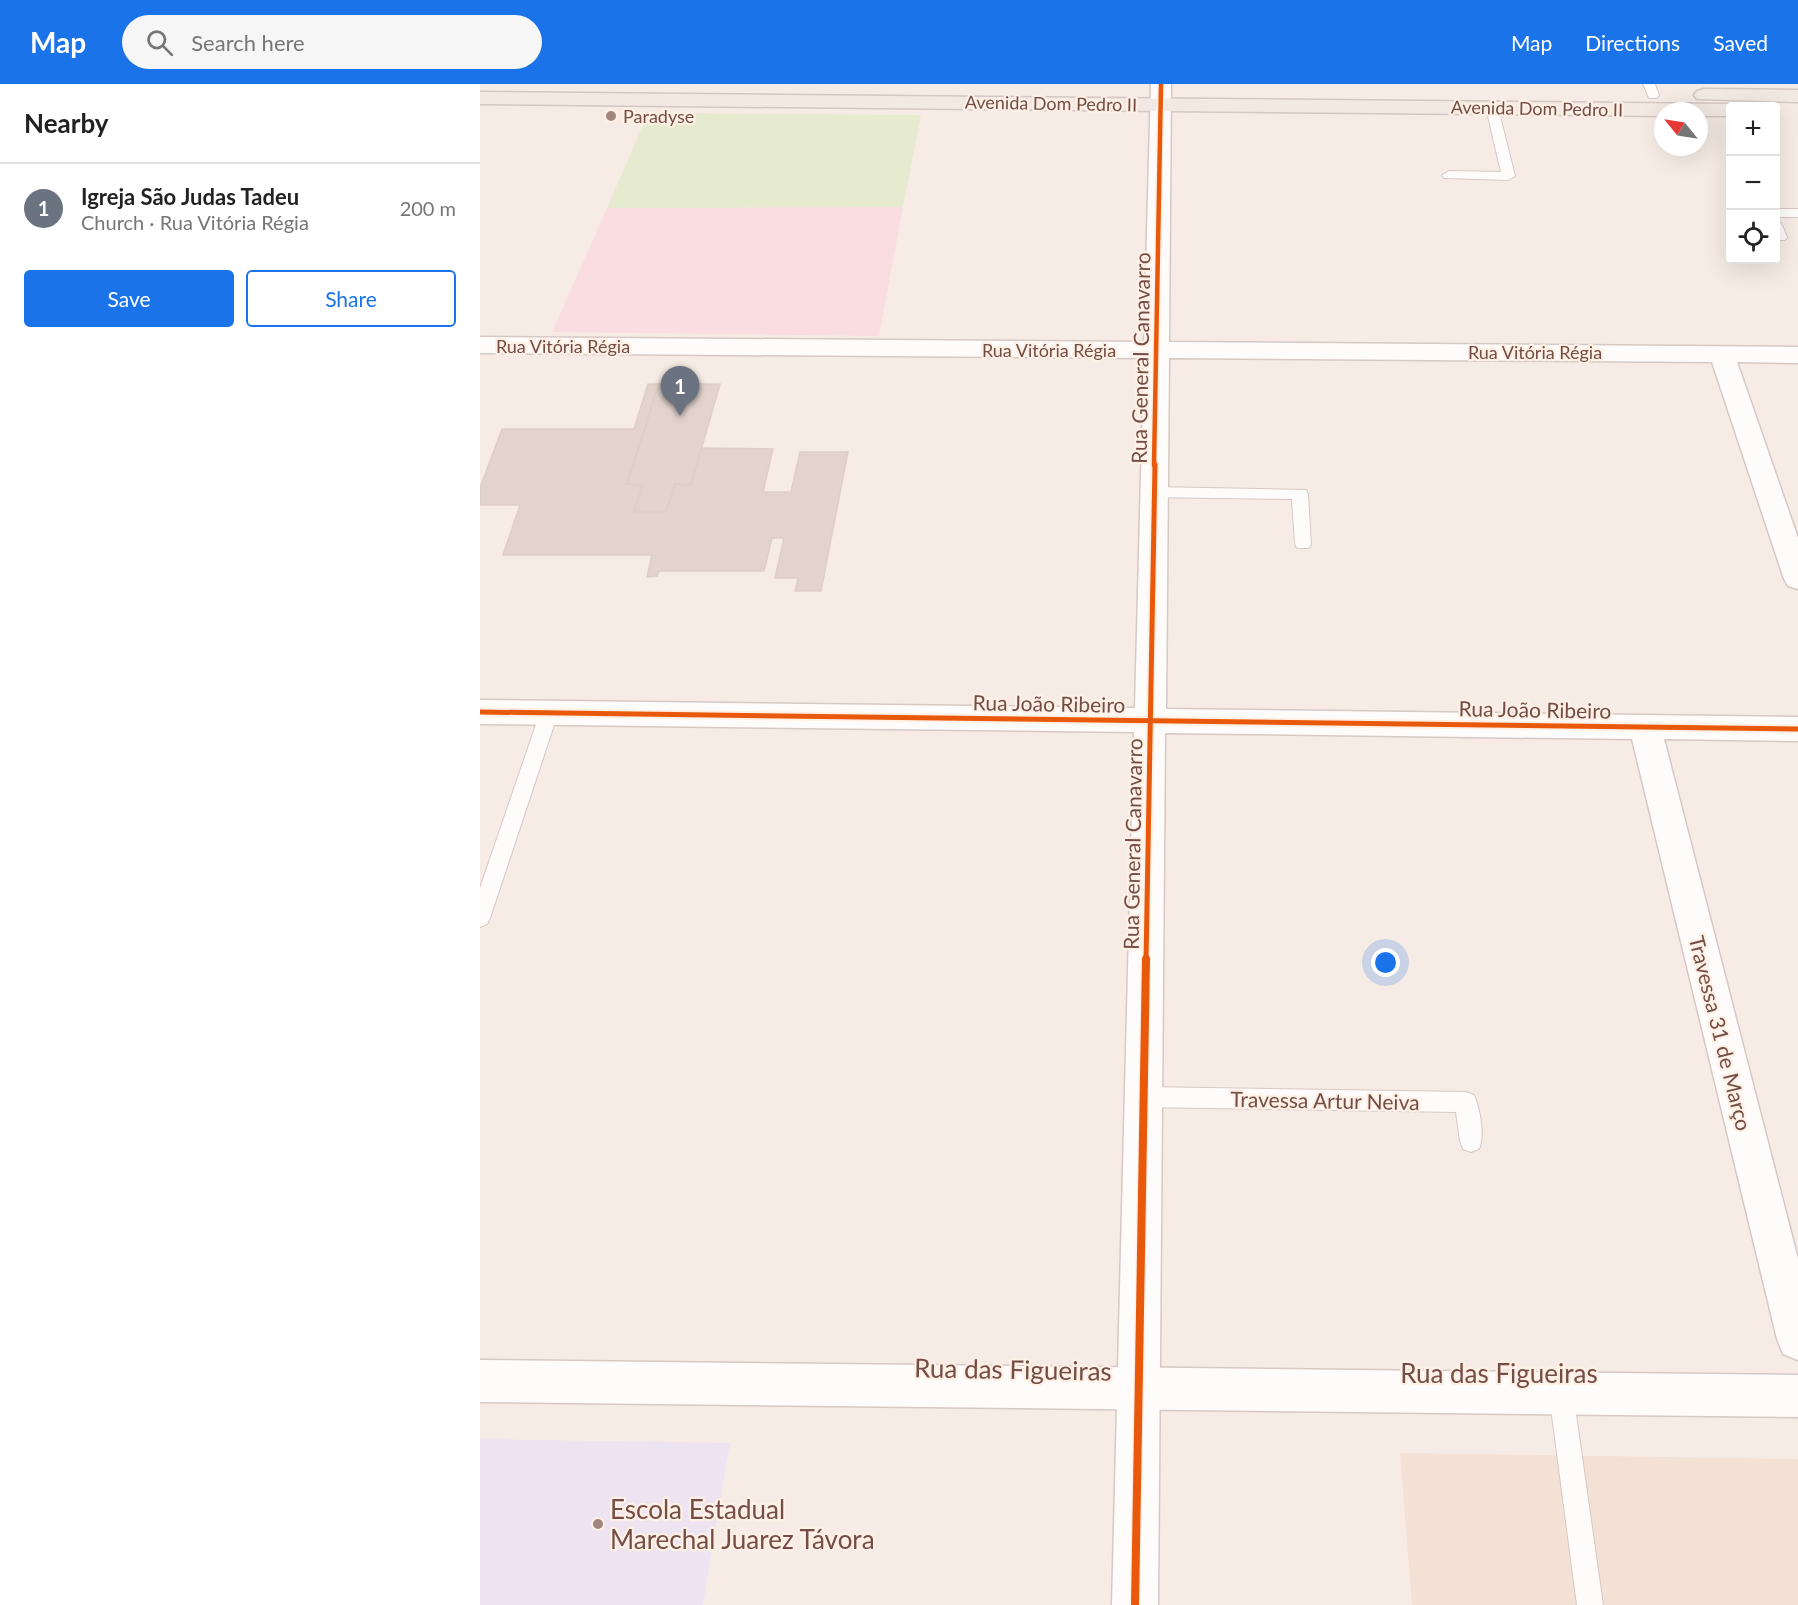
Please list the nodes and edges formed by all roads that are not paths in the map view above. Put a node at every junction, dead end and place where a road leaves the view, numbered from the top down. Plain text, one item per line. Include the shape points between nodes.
1 (557, 84) edge
2 (1651, 89) edge
3 (1161, 92) edge
4 (1798, 96) edge
5 (480, 98) edge
6 (1492, 108) junction
7 (1726, 110) edge
8 (1780, 111) edge
9 (1798, 111) edge
10 (1449, 175) dead end
11 (1780, 213) edge
12 (1798, 213) edge
13 (480, 345) edge
14 (1157, 351) junction
15 (1721, 353) junction
16 (1798, 355) edge
17 (1154, 493) junction
18 (1303, 544) dead end
19 (1798, 579) edge
20 (480, 712) edge
21 (549, 713) junction
22 (1150, 721) junction
23 (1645, 727) junction
24 (1798, 729) edge
25 (480, 918) edge
26 (1144, 1097) junction
27 (1472, 1141) dead end
28 (1798, 1340) edge
29 (480, 1381) edge
30 (1139, 1390) junction
31 (1561, 1393) junction
32 (1798, 1396) edge
33 (1135, 1605) edge
34 (1590, 1605) edge

1 - 3 main road, Avenida Dom Pedro II
2 - 3 main road, Avenida Dom Pedro II
2 - 4 main road, Avenida Dom Pedro II
3 - 5 main road, Avenida Dom Pedro II
3 - 6 main road, Avenida Dom Pedro II
3 - 14 street, Rua General Canavarro
6 - 7 main road, Avenida Dom Pedro II
6 - 10 lane via 1508,176
8 - 9 main road
11 - 12 lane
13 - 14 street, Rua Vitória Régia
14 - 15 street, Rua Vitória Régia
14 - 17 street, Rua General Canavarro
15 - 16 street, Rua Vitória Régia
15 - 19 street
17 - 18 lane via 1300,494
17 - 22 street, Rua General Canavarro
20 - 21 street, Rua João Ribeiro
21 - 22 street, Rua João Ribeiro
21 - 25 lane
22 - 23 street, Rua João Ribeiro
22 - 26 street, Rua General Canavarro
23 - 24 street, Rua João Ribeiro
23 - 28 street, Travessa 31 de Março
26 - 27 lane, Travessa Artur Neiva via 1466,1102
26 - 30 street, Rua General Canavarro
29 - 30 street, Rua das Figueiras
30 - 31 street, Rua das Figueiras
30 - 33 street, Rua General Canavarro
31 - 32 street, Rua das Figueiras
31 - 34 lane

